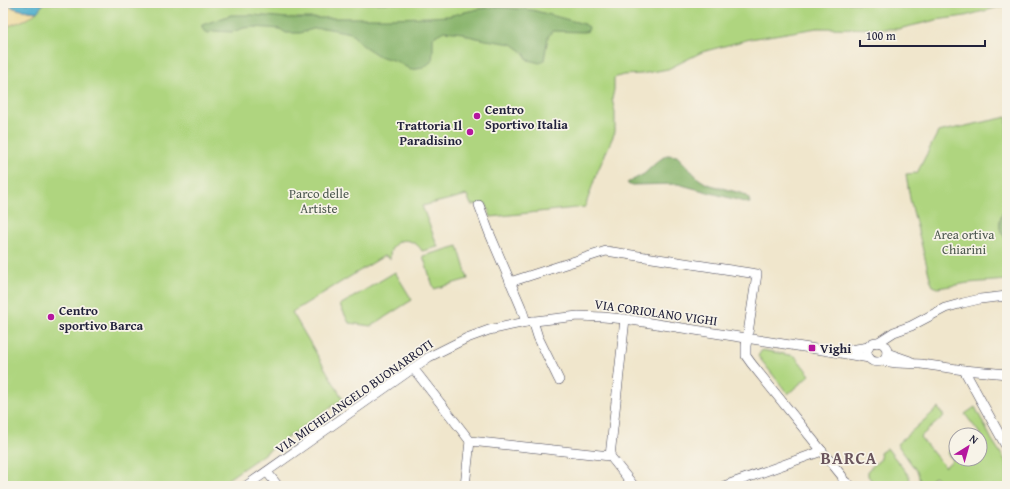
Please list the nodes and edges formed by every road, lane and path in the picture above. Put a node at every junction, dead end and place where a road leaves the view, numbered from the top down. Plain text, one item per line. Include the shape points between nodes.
1 (479, 205) dead end
2 (510, 282) junction
3 (1007, 296) edge
4 (625, 319) junction
5 (529, 321) junction
6 (911, 326) junction
7 (747, 338) junction
8 (873, 345) junction
9 (887, 351) junction
10 (836, 352) junction
11 (869, 358) junction
12 (882, 361) junction
13 (921, 364) junction
14 (413, 368) junction
15 (964, 370) junction
16 (1007, 374) edge
17 (559, 380) dead end
18 (470, 441) junction
19 (1007, 448) edge
20 (822, 451) junction
21 (610, 456) junction
22 (267, 472) junction
23 (842, 483) edge
24 (246, 486) edge
25 (278, 486) edge
26 (465, 486) edge
27 (634, 486) edge
28 (724, 486) edge
29 (851, 486) edge

1 - 2 street
2 - 5 street
2 - 7 street via 606,251 756,274
3 - 6 street via 980,299 945,308
4 - 5 street, VIA CORIOLANO VIGHI via 578,316
4 - 7 street, VIA CORIOLANO VIGHI
4 - 21 street
5 - 14 street, VIA MICHELANGELO BUONARROTI via 467,338
5 - 17 street
6 - 8 street via 894,332
6 - 9 street via 892,340
7 - 10 street, VIA CORIOLANO VIGHI
7 - 20 street via 745,352 748,358
8 - 9 street via 884,345
8 - 10 street, VIA CORIOLANO VIGHI
8 - 11 street via 868,353
9 - 12 street
9 - 13 street
10 - 11 street, VIA CORIOLANO VIGHI
11 - 12 street via 876,362
12 - 13 street
13 - 15 street
14 - 18 street
14 - 22 street, VIA MICHELANGELO BUONARROTI
15 - 16 street
15 - 19 street
18 - 21 street
18 - 26 street
20 - 23 street via 842,476
20 - 28 street
21 - 27 street
22 - 24 street, VIA MICHELANGELO BUONARROTI
22 - 25 street
23 - 29 street

